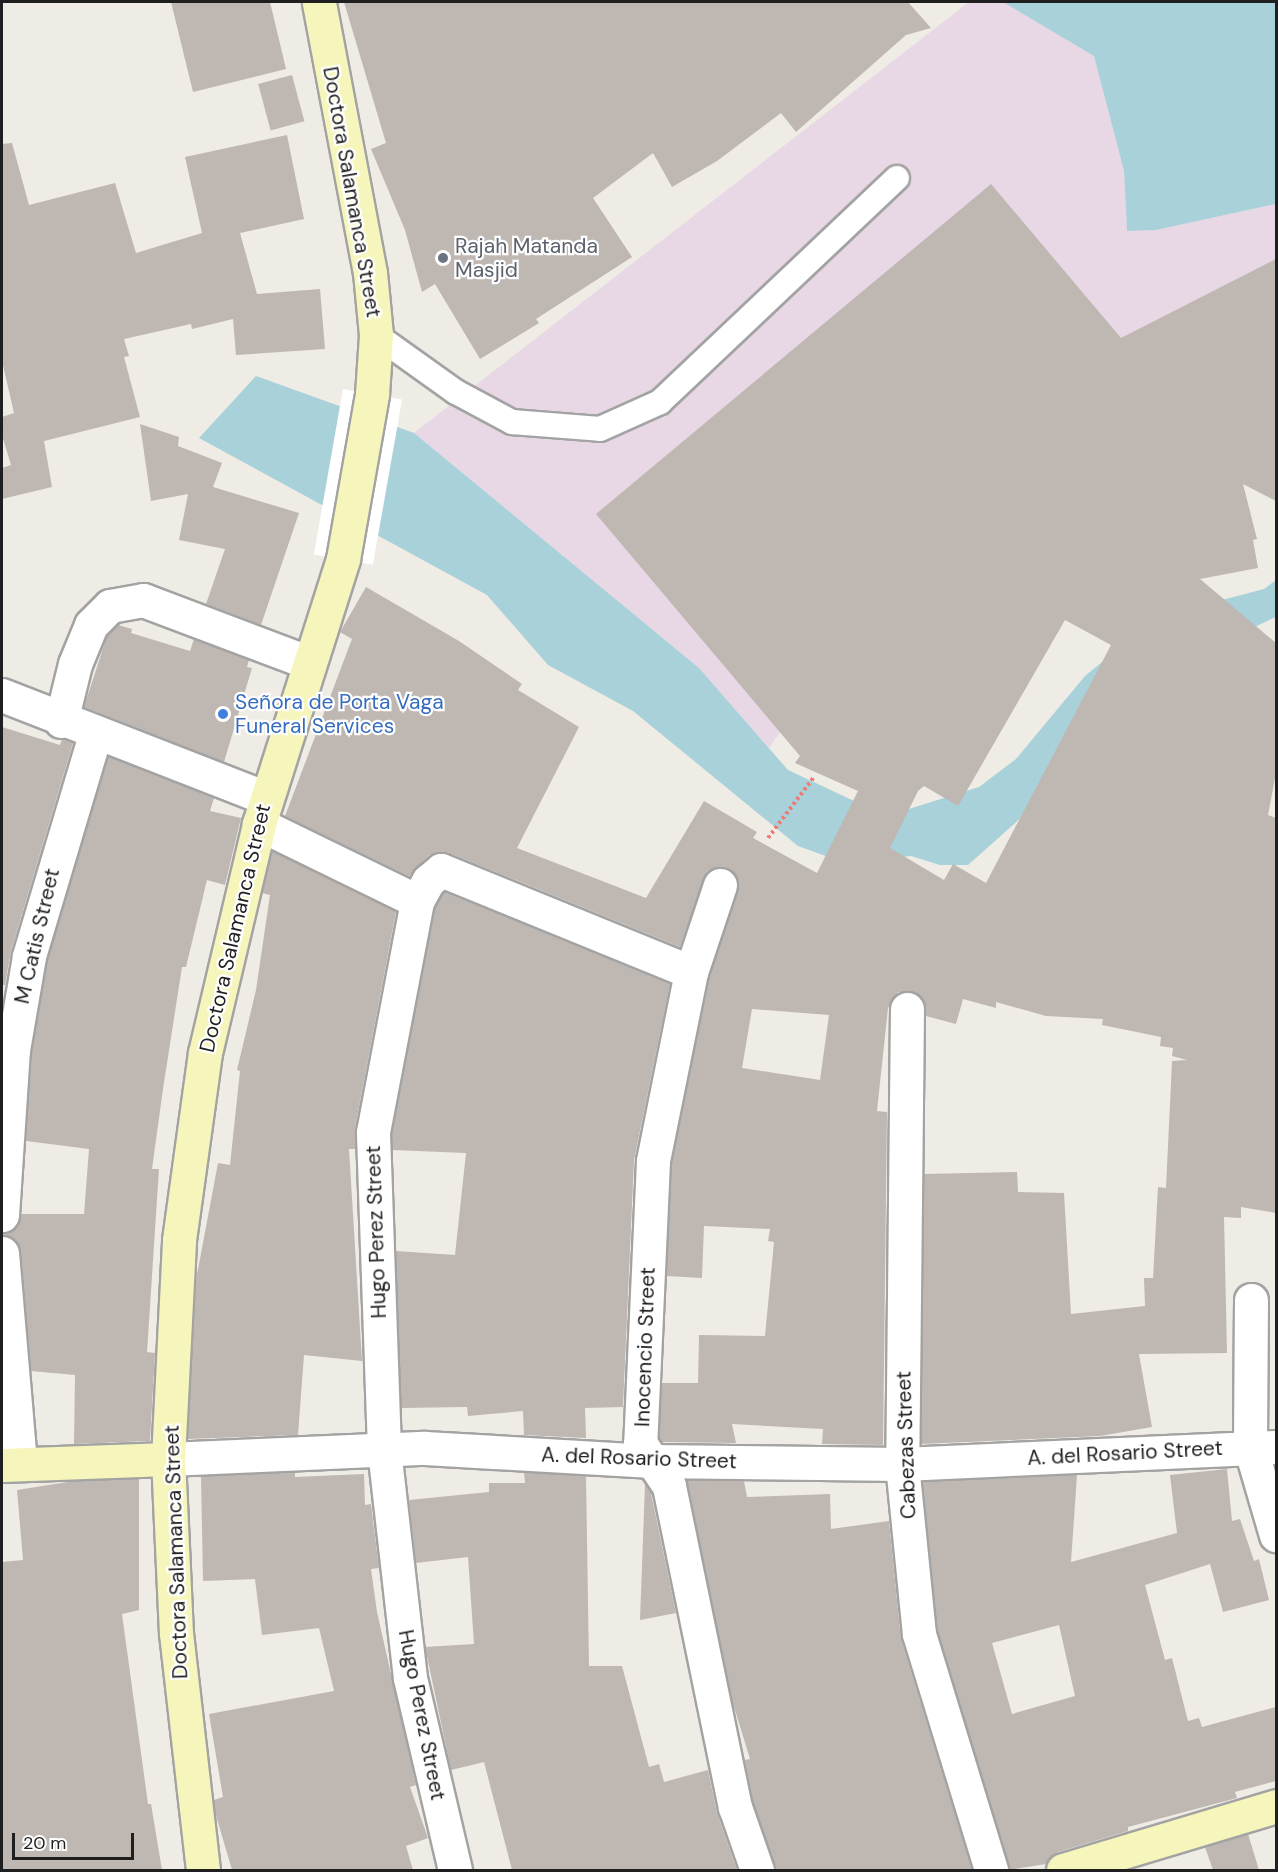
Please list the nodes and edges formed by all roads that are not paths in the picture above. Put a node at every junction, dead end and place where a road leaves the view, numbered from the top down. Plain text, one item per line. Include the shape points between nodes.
1 (318, 2) edge
2 (897, 178) dead end
3 (376, 335) junction
4 (310, 663) junction
5 (2, 695) edge
6 (61, 721) junction
7 (95, 734) junction
8 (263, 811) junction
9 (720, 885) dead end
10 (417, 901) junction
11 (691, 972) junction
12 (907, 1009) dead end
13 (2, 1215) edge
14 (2, 1253) edge
15 (1251, 1300) dead end
16 (1263, 1447) edge
17 (384, 1449) junction
18 (168, 1459) junction
19 (653, 1461) junction
20 (11, 1464) edge
21 (902, 1464) junction
22 (1276, 1534) edge
23 (1276, 1806) edge
24 (203, 1870) edge
25 (455, 1870) edge
26 (757, 1870) edge
27 (991, 1870) edge
28 (1063, 1870) edge

1 - 3 main road, Doctora Salamanca Street via 370,273
2 - 3 lane via 660,402 600,429 512,422 456,392
3 - 4 main road, Doctora Salamanca Street via 372,394 343,559
4 - 6 street via 142,600 110,606 91,625 75,664
4 - 8 main road, Doctora Salamanca Street
5 - 6 street
6 - 7 street
7 - 8 street
7 - 13 street, M Catis Street via 29,956 13,1050
8 - 10 street
8 - 18 main road, Doctora Salamanca Street via 204,1053 179,1240
9 - 11 street, Inocencio Street
10 - 11 street, Hugo Perez Street via 428,881 441,870
10 - 17 street, Hugo Perez Street via 372,1132
11 - 19 street, Inocencio Street via 653,1161 640,1443
12 - 21 street, Cabezas Street
14 - 20 street
15 - 16 street
16 - 21 street, A. del Rosario Street
16 - 22 street
17 - 18 street, A. del Rosario Street
17 - 19 street, A. del Rosario Street
17 - 25 street, Hugo Perez Street via 410,1678
18 - 20 main road, A. del Rosario Street
18 - 24 main road, Doctora Salamanca Street via 176,1634
19 - 21 street, A. del Rosario Street
19 - 26 street, Inocencio Street via 669,1486 735,1807
21 - 27 street, Cabezas Street via 919,1634
23 - 28 main road

